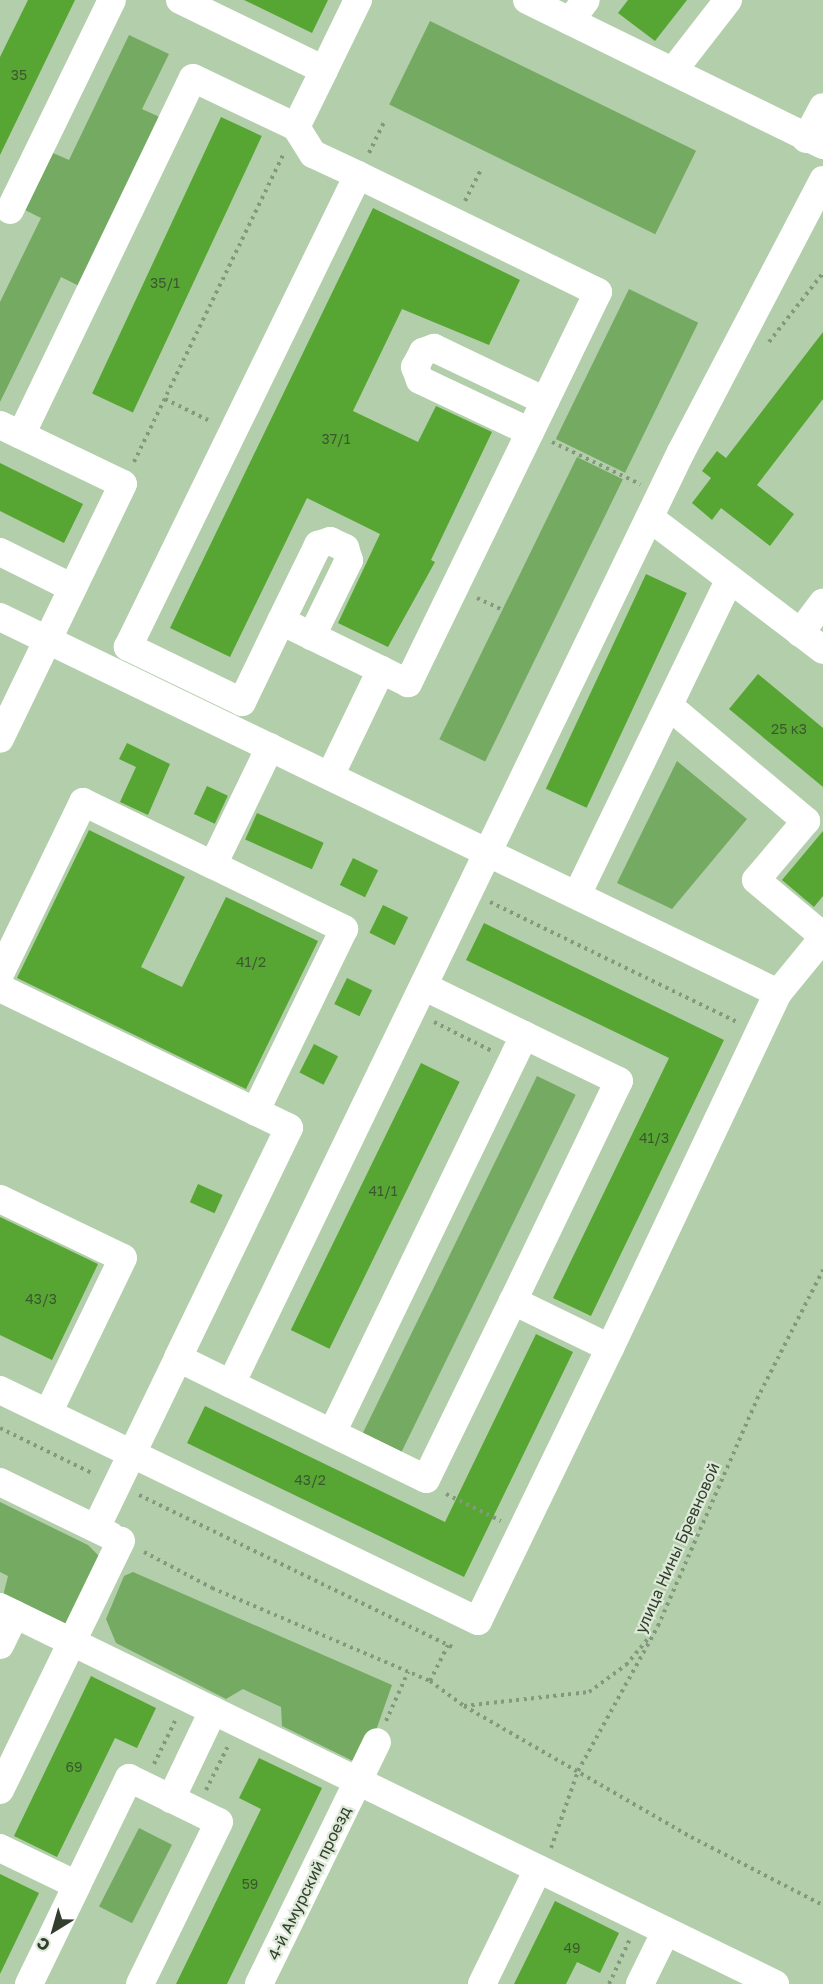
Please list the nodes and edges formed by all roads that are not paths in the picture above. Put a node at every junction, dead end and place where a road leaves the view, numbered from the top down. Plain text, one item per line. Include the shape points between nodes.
1 (112, 0) edge
2 (180, 0) edge
3 (358, 0) edge
4 (527, 0) edge
5 (728, 0) edge
6 (578, 11) edge
7 (324, 70) junction
8 (674, 71) junction
9 (823, 107) edge
10 (296, 128) junction
11 (815, 142) edge
12 (358, 175) junction
13 (823, 180) edge
14 (3, 215) edge
15 (545, 400) junction
16 (10, 430) edge
17 (530, 432) junction
18 (656, 506) junction
19 (0, 552) edge
20 (730, 579) junction
21 (73, 588) junction
22 (823, 603) edge
23 (0, 616) edge
24 (281, 621) junction
25 (800, 633) junction
26 (312, 636) junction
27 (48, 640) junction
28 (128, 646) junction
29 (823, 650) edge
30 (381, 670) junction
31 (116, 673) junction
32 (669, 706) junction
33 (0, 739) edge
34 (270, 747) junction
35 (330, 776) junction
36 (488, 852) junction
37 (213, 865) junction
38 (577, 896) junction
39 (823, 937) edge
40 (0, 974) edge
41 (423, 986) junction
42 (0, 988) edge
43 (778, 993) junction
44 (524, 1035) junction
45 (255, 1112) junction
46 (0, 1198) edge
47 (513, 1301) junction
48 (610, 1348) junction
49 (178, 1358) junction
50 (231, 1384) junction
51 (0, 1390) edge
52 (48, 1413) junction
53 (332, 1433) junction
54 (132, 1454) junction
55 (0, 1482) edge
56 (96, 1528) junction
57 (8, 1611) edge
58 (72, 1642) junction
59 (0, 1645) edge
60 (213, 1711) junction
61 (377, 1742) road end
62 (358, 1781) junction
63 (0, 1790) edge
64 (171, 1799) junction
65 (0, 1848) edge
66 (538, 1869) junction
67 (77, 1885) junction
68 (666, 1931) junction
69 (29, 1984) edge
70 (140, 1984) edge
71 (259, 1984) edge
72 (482, 1984) edge
73 (640, 1984) edge
74 (775, 1984) edge

1 - 14 street
2 - 7 street
3 - 7 street
4 - 6 street
5 - 8 street
6 - 8 street
7 - 10 street
8 - 11 street
9 - 11 street
10 - 12 street via 313,154
10 - 16 street via 194,78
12 - 15 street via 598,292
12 - 28 street
13 - 18 street
15 - 17 street
15 - 17 street via 434,348 423,352 415,367 420,380
16 - 21 street via 123,484
17 - 30 street via 408,682
18 - 20 street
18 - 36 street
19 - 21 street
20 - 25 street
20 - 32 street
21 - 27 street
22 - 25 street
23 - 27 street
24 - 26 street
24 - 26 street via 318,545 330,541 345,548 349,560
24 - 28 street via 242,702
25 - 29 street
26 - 30 street
27 - 31 street
27 - 33 street
28 - 31 street
30 - 35 street
31 - 34 street
32 - 38 street
32 - 39 street via 806,820 756,880
34 - 35 street
34 - 37 street
35 - 36 street
36 - 38 street
36 - 41 street
37 - 40 street via 83,802
37 - 45 street via 344,929
38 - 43 street
39 - 43 street
41 - 44 street
41 - 50 street
42 - 45 street
43 - 48 street via 762,1034
44 - 47 street via 619,1081
44 - 53 street
45 - 49 street via 290,1128
46 - 52 street via 123,1258
47 - 48 street
47 - 53 street via 426,1479
48 - 54 street via 478,1622
49 - 50 street
49 - 54 street
50 - 53 street
51 - 52 street
52 - 54 street
54 - 56 street
55 - 56 street
56 - 58 street via 124,1542
57 - 58 street
57 - 59 street
58 - 60 street
58 - 63 street
60 - 62 street
60 - 64 street
61 - 62 street, 4-й Амурский проезд
62 - 66 street
62 - 71 street, 4-й Амурский проезд
64 - 67 street via 129,1778
64 - 70 street via 219,1822
65 - 67 street
66 - 68 street
66 - 72 street
67 - 69 street
68 - 73 street
68 - 74 street

